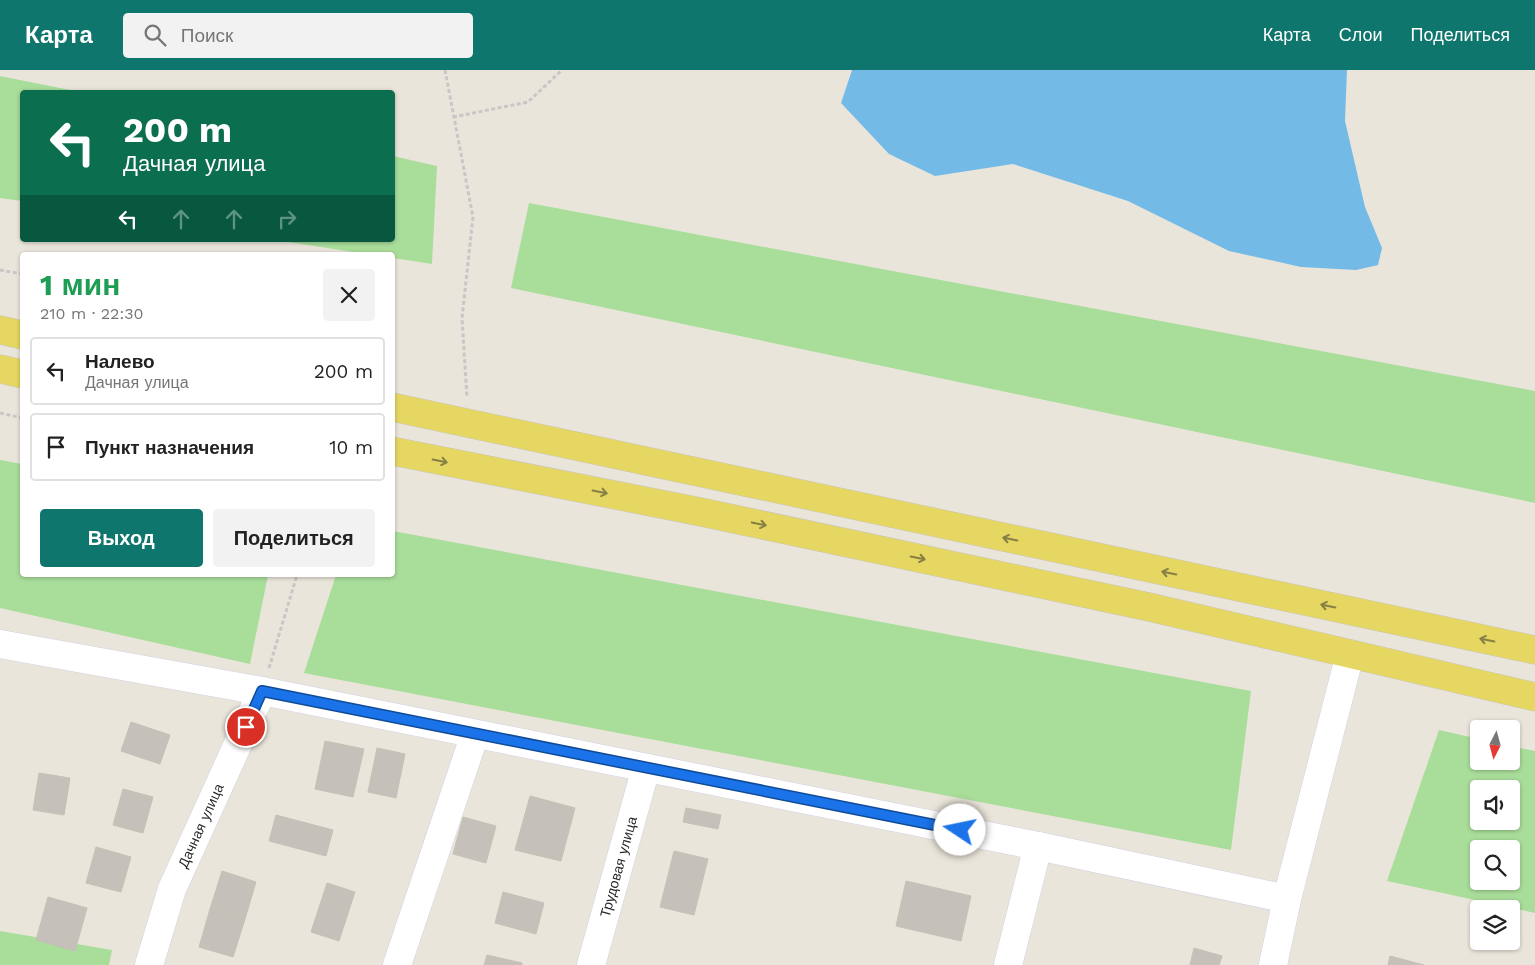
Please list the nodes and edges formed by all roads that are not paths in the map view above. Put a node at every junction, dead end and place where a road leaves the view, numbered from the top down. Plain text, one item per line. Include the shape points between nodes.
1 (0, 330) edge
2 (20, 335) edge
3 (0, 369) edge
4 (20, 374) edge
5 (395, 408) edge
6 (395, 452) edge
7 (0, 644) edge
8 (1535, 650) edge
9 (1350, 654) junction
10 (262, 691) junction
11 (1535, 697) edge
12 (476, 734) junction
13 (646, 768) junction
14 (1038, 846) junction
15 (1287, 899) junction
16 (149, 965) edge
17 (397, 965) edge
18 (591, 965) edge
19 (1008, 965) edge
20 (1273, 965) edge

1 - 2 main road
3 - 4 main road
8 -> 5 main road
6 -> 9 main road via 701,512 1149,607
7 - 10 street
9 - 11 main road
9 - 15 street
10 - 12 street
10 - 16 street, Дачная улица via 172,889
12 - 13 street
12 - 17 street
13 - 14 street
13 - 18 street, Трудовая улица
14 - 15 street
14 - 19 street
15 - 20 street

